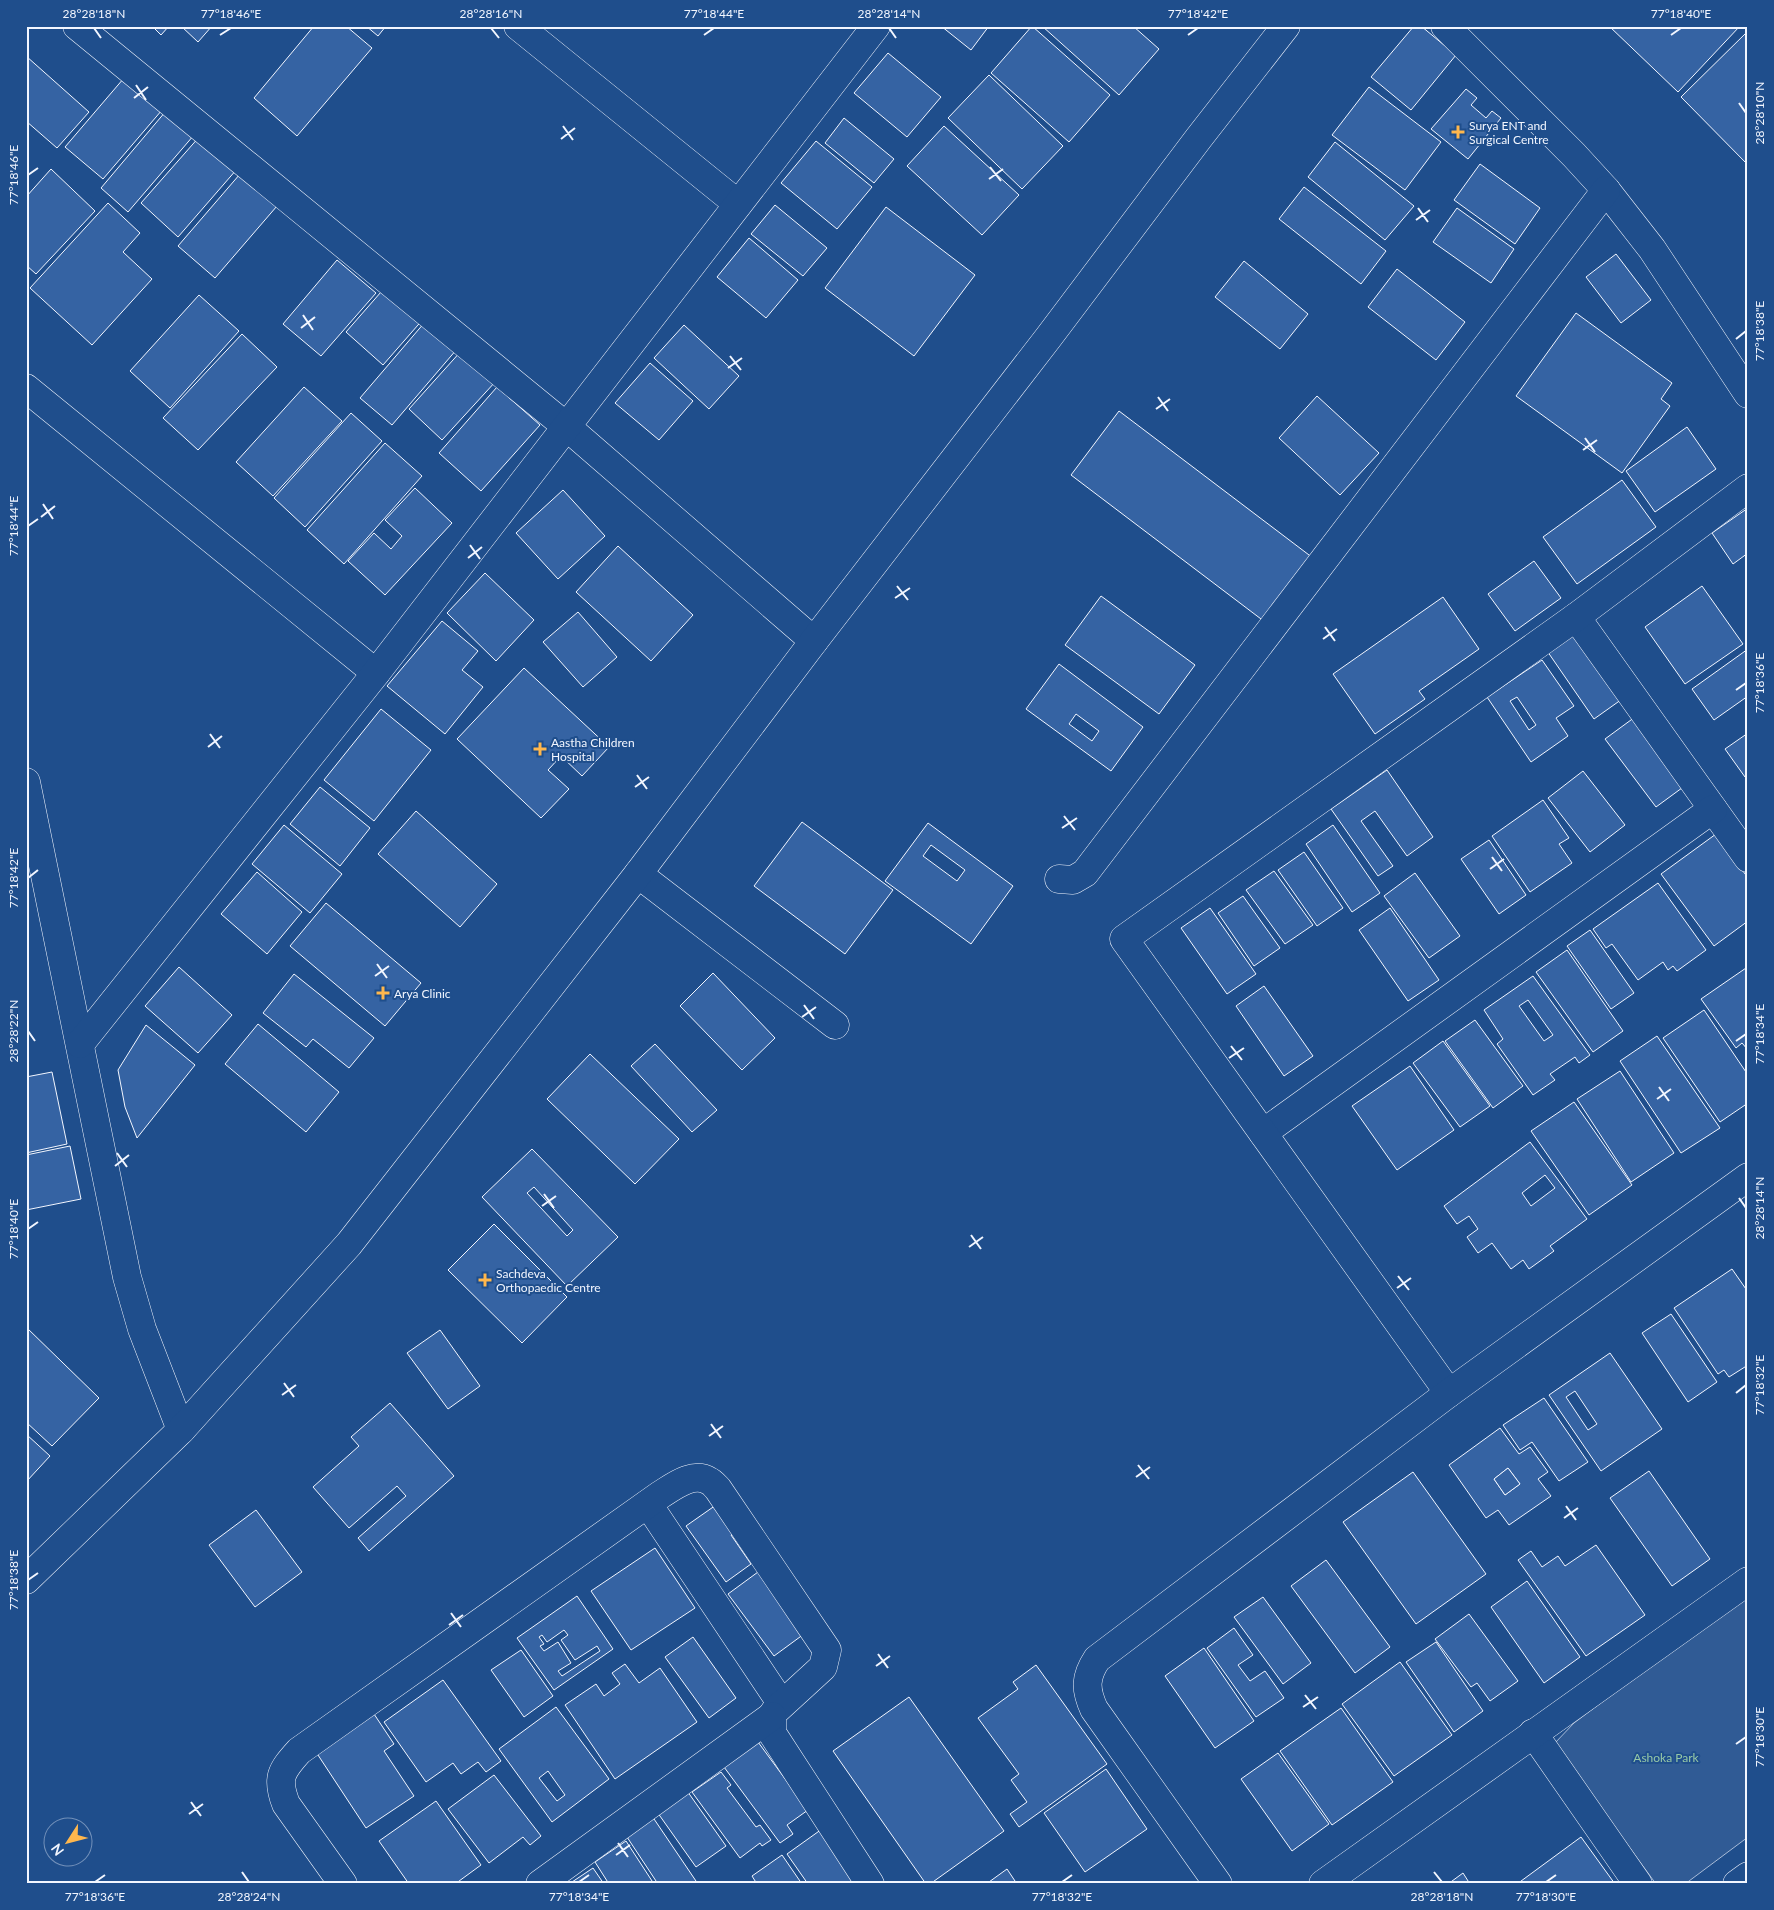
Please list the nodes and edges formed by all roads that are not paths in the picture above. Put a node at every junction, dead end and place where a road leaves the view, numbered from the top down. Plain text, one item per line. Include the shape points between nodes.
1 (77, 26) edge
2 (518, 26) edge
3 (1286, 26) edge
4 (1445, 26) edge
5 (873, 27) edge
6 (1606, 190) junction
7 (738, 204) junction
8 (26, 388) edge
9 (1748, 394) edge
10 (567, 427) junction
11 (1748, 488) edge
12 (1576, 617) junction
13 (814, 641) junction
14 (376, 674) junction
15 (26, 782) edge
16 (1713, 809) junction
17 (1748, 858) edge
18 (638, 874) junction
19 (1059, 879) dead end
20 (835, 1025) dead end
21 (80, 1044) junction
22 (1263, 1133) junction
23 (1748, 1177) edge
24 (1449, 1393) junction
25 (181, 1430) junction
26 (648, 1504) junction
27 (26, 1580) edge
28 (1748, 1581) edge
29 (776, 1710) junction
30 (1534, 1734) junction
31 (1748, 1876) edge
32 (342, 1884) edge
33 (540, 1884) edge
34 (870, 1884) edge
35 (1218, 1884) edge
36 (1323, 1884) edge
37 (1638, 1884) edge
38 (1737, 1884) edge

1 - 10 street
2 - 7 street
3 - 13 street
4 - 6 street
5 - 7 street
6 - 9 street via 1652,249
6 - 19 street via 1085,872 1073,880
7 - 10 street
8 - 14 street
10 - 13 street
10 - 14 street
11 - 12 street
12 - 16 street
12 - 22 street via 1124,939
13 - 18 street
14 - 21 street
15 - 21 street
16 - 17 street
16 - 22 street
18 - 20 street
18 - 25 street via 349,1244
21 - 25 street via 127,1276 142,1329
22 - 24 street
23 - 24 street
24 - 35 street via 1097,1659 1089,1671 1087,1686 1094,1709
25 - 27 street
26 - 29 street
26 - 29 street via 677,1484 690,1479 709,1480 827,1650 823,1667
26 - 32 street via 299,1751 284,1768 280,1781 286,1804
28 - 30 street
29 - 33 street
29 - 34 street via 772,1733 777,1743
30 - 36 street
30 - 37 street
31 - 38 street

